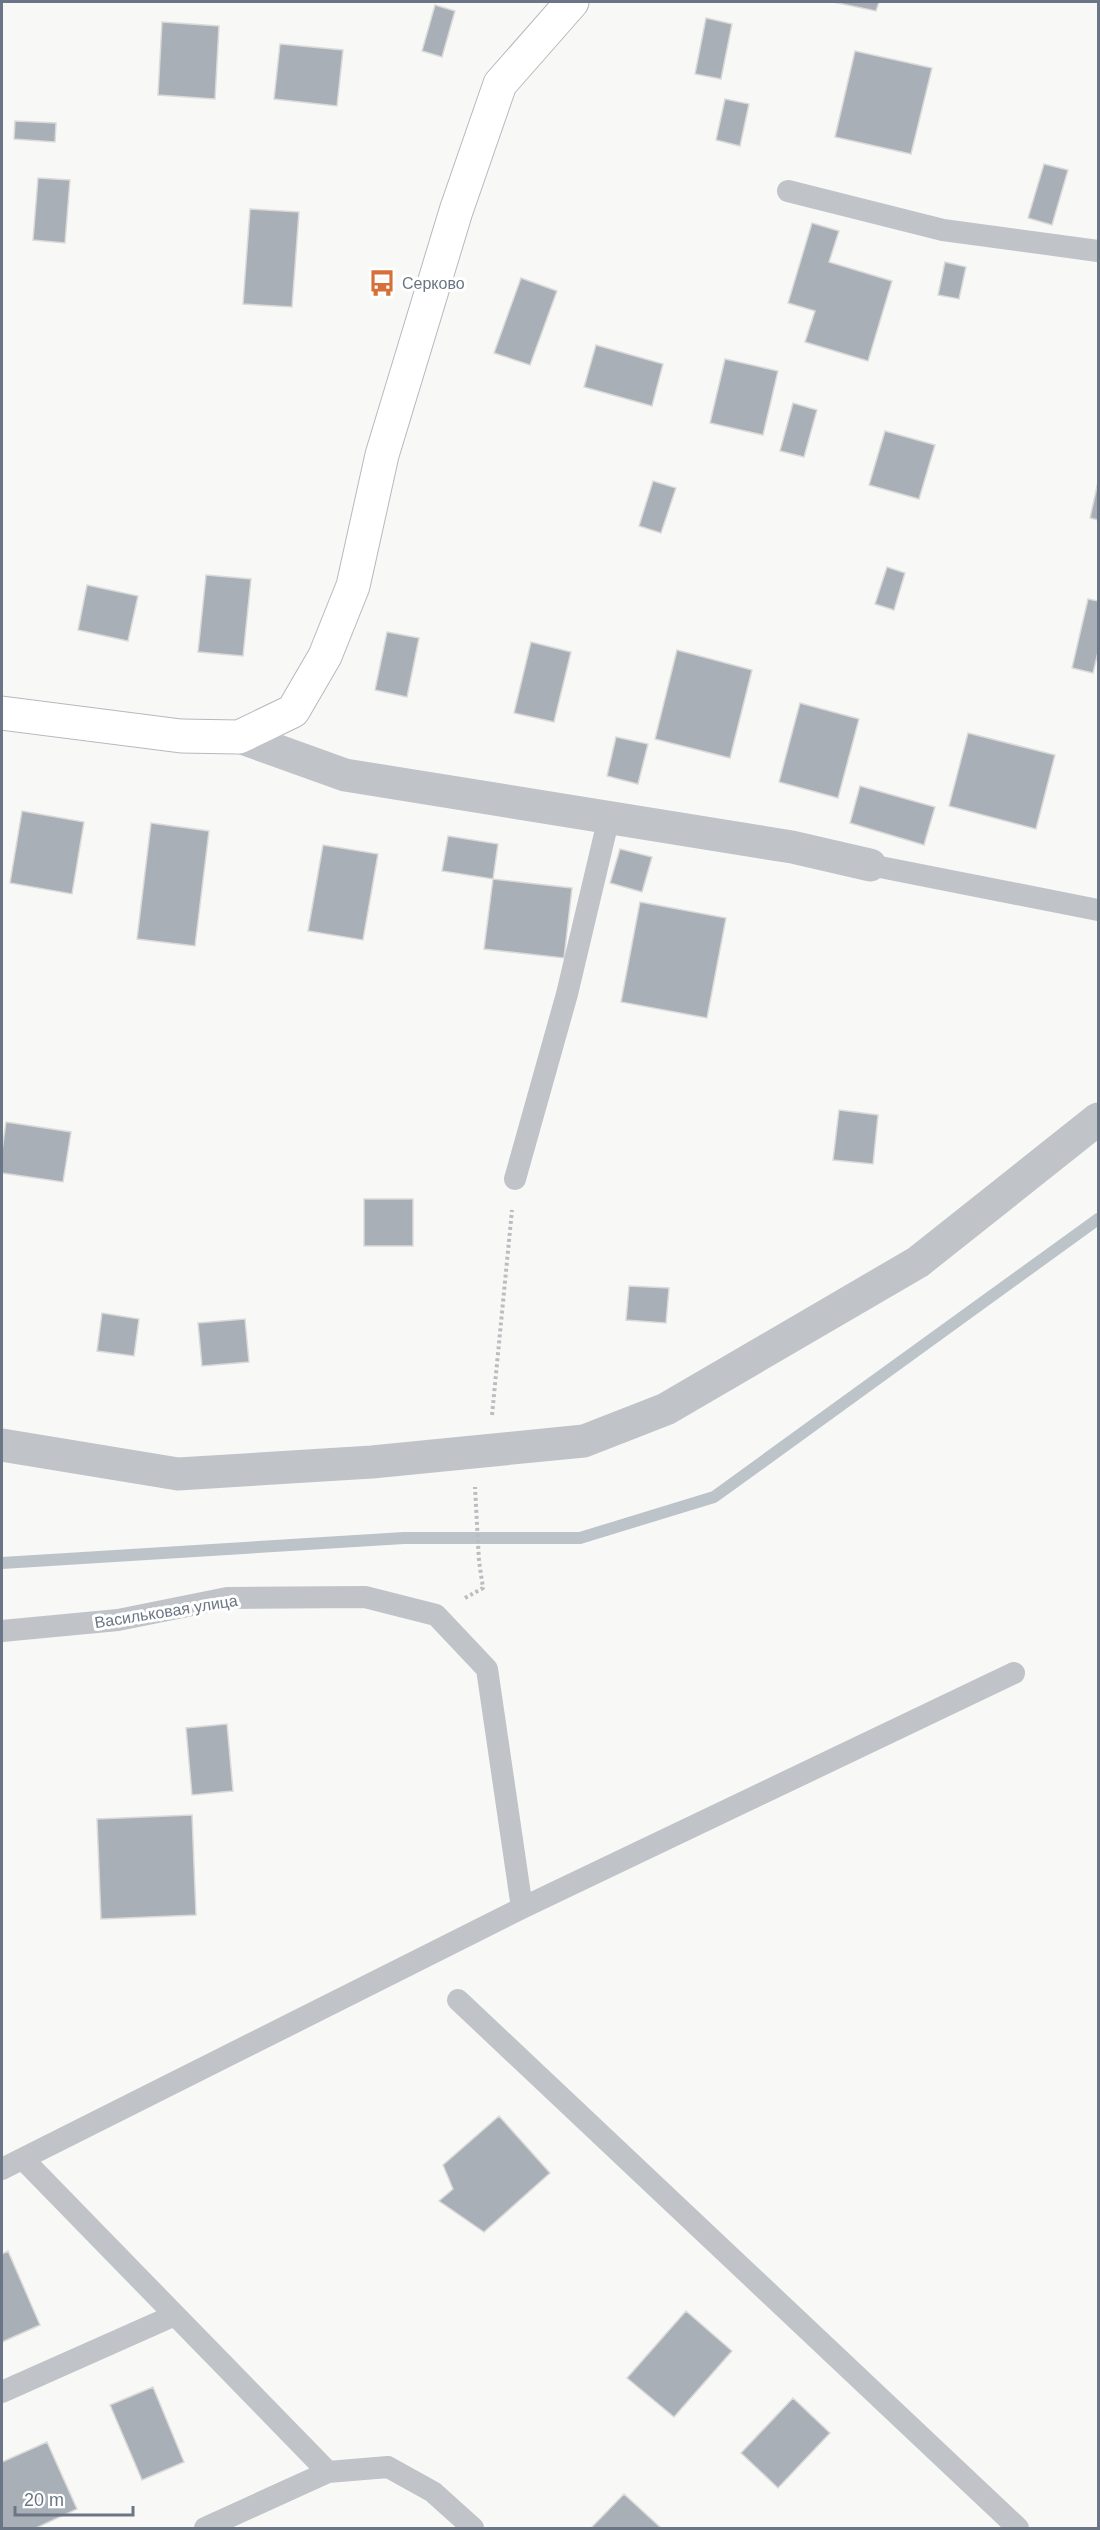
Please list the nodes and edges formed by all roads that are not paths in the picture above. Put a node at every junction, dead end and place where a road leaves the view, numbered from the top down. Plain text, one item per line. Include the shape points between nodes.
1 (572, 2) edge
2 (788, 191) dead end
3 (1098, 251) edge
4 (2, 713) edge
5 (239, 737) junction
6 (609, 817) junction
7 (870, 864) joint
8 (1098, 910) edge
9 (1098, 1119) edge
10 (515, 1179) road end
11 (2, 1445) edge
12 (2, 1630) edge
13 (1014, 1673) dead end
14 (522, 1908) junction
15 (458, 2000) dead end
16 (23, 2159) junction
17 (2, 2169) edge
18 (174, 2314) junction
19 (2, 2392) edge
20 (328, 2472) junction
21 (205, 2529) edge
22 (473, 2529) edge
23 (1018, 2529) edge

1 - 5 main road via 500,84 456,211 382,455 353,586 325,656 293,711
2 - 3 lane via 944,230
4 - 5 main road via 181,736
5 - 6 street via 345,775
6 - 7 street
6 - 10 lane via 567,994
7 - 8 lane
9 - 11 street via 918,1262 666,1409 584,1441 372,1462 178,1474
12 - 14 lane, Васильковая улица via 117,1620 227,1599 364,1597 436,1615 488,1669
13 - 14 lane
14 - 16 lane
15 - 23 lane
16 - 17 lane
16 - 18 lane
18 - 19 lane
18 - 20 lane
20 - 21 lane
20 - 22 lane via 388,2467 434,2492

